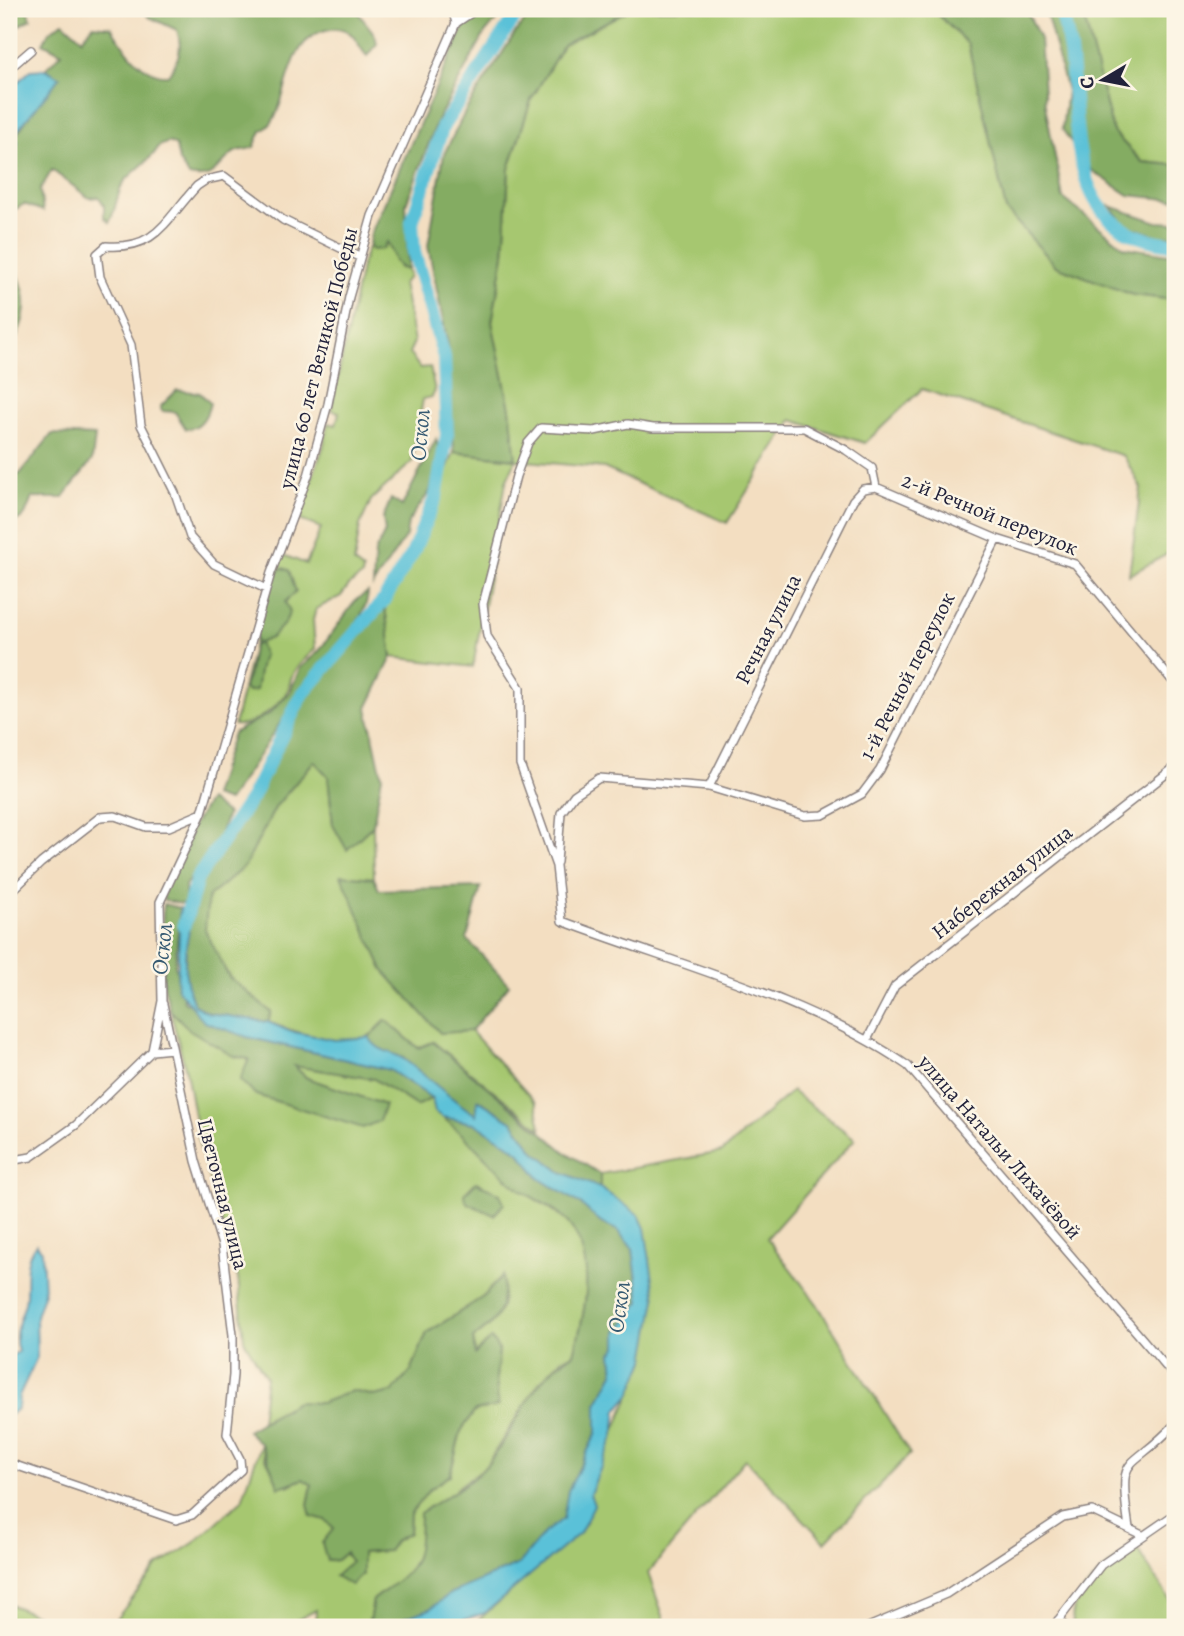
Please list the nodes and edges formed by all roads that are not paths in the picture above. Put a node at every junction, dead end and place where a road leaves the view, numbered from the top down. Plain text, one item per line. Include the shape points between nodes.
1 (452, 9) edge
2 (477, 9) edge
3 (456, 23) junction
4 (31, 50) dead end
5 (9, 69) edge
6 (359, 257) junction
7 (876, 487) junction
8 (863, 489) joint
9 (997, 539) junction
10 (266, 589) junction
11 (1175, 684) edge
12 (1175, 767) edge
13 (709, 787) junction
14 (202, 813) junction
15 (556, 866) junction
16 (9, 894) edge
17 (162, 1001) junction
18 (868, 1038) junction
19 (172, 1049) junction
20 (152, 1051) junction
21 (9, 1161) edge
22 (1175, 1377) edge
23 (1175, 1424) edge
24 (9, 1463) edge
25 (1175, 1514) edge
26 (1129, 1528) junction
27 (1142, 1535) junction
28 (1058, 1620) junction
29 (868, 1627) edge
30 (1052, 1627) edge
31 (1066, 1627) edge

1 - 3 street
2 - 3 street
3 - 6 street, улица 60 лет Великой Победы via 372,216
4 - 5 street
6 - 10 street, улица 60 лет Великой Победы via 308,476
6 - 10 street via 282,220 224,176 197,186 149,241 128,248 106,246 97,254 100,276 131,345 141,425 175,493 190,537 214,564
7 - 8 street, 2-й Речной переулок
7 - 9 street, 2-й Речной переулок
7 - 15 street via 872,468 804,428 628,424 594,431 541,428 528,443 483,604 487,636 520,688 520,764
8 - 13 street, Речная улица via 853,500
9 - 11 street, 2-й Речной переулок via 1075,564
9 - 13 street, 1-й Речной переулок via 880,770 862,794 823,815 806,816
10 - 14 street, улица 60 лет Великой Победы
12 - 18 street, Набережная улица via 895,986
13 - 15 street, 1-й Речной переулок via 599,778 574,795 561,813
14 - 16 street via 169,827 100,817
14 - 17 street, улица 60 лет Великой Победы via 160,902
15 - 18 street, улица Натальи Лихачёвой via 562,921 723,978
17 - 19 street, Цветочная улица
17 - 20 street, улица 60 лет Великой Победы
18 - 22 street, улица Натальи Лихачёвой via 908,1066
19 - 20 street
19 - 24 street, Цветочная улица via 196,1161 222,1245 233,1335 227,1434 241,1470 192,1515 176,1520
20 - 21 street via 76,1125 31,1157
23 - 26 street via 1125,1469 1122,1487
25 - 27 street
26 - 27 street
26 - 29 street via 1092,1511 1063,1517 946,1594
27 - 28 street via 1101,1565
28 - 30 street
28 - 31 street

